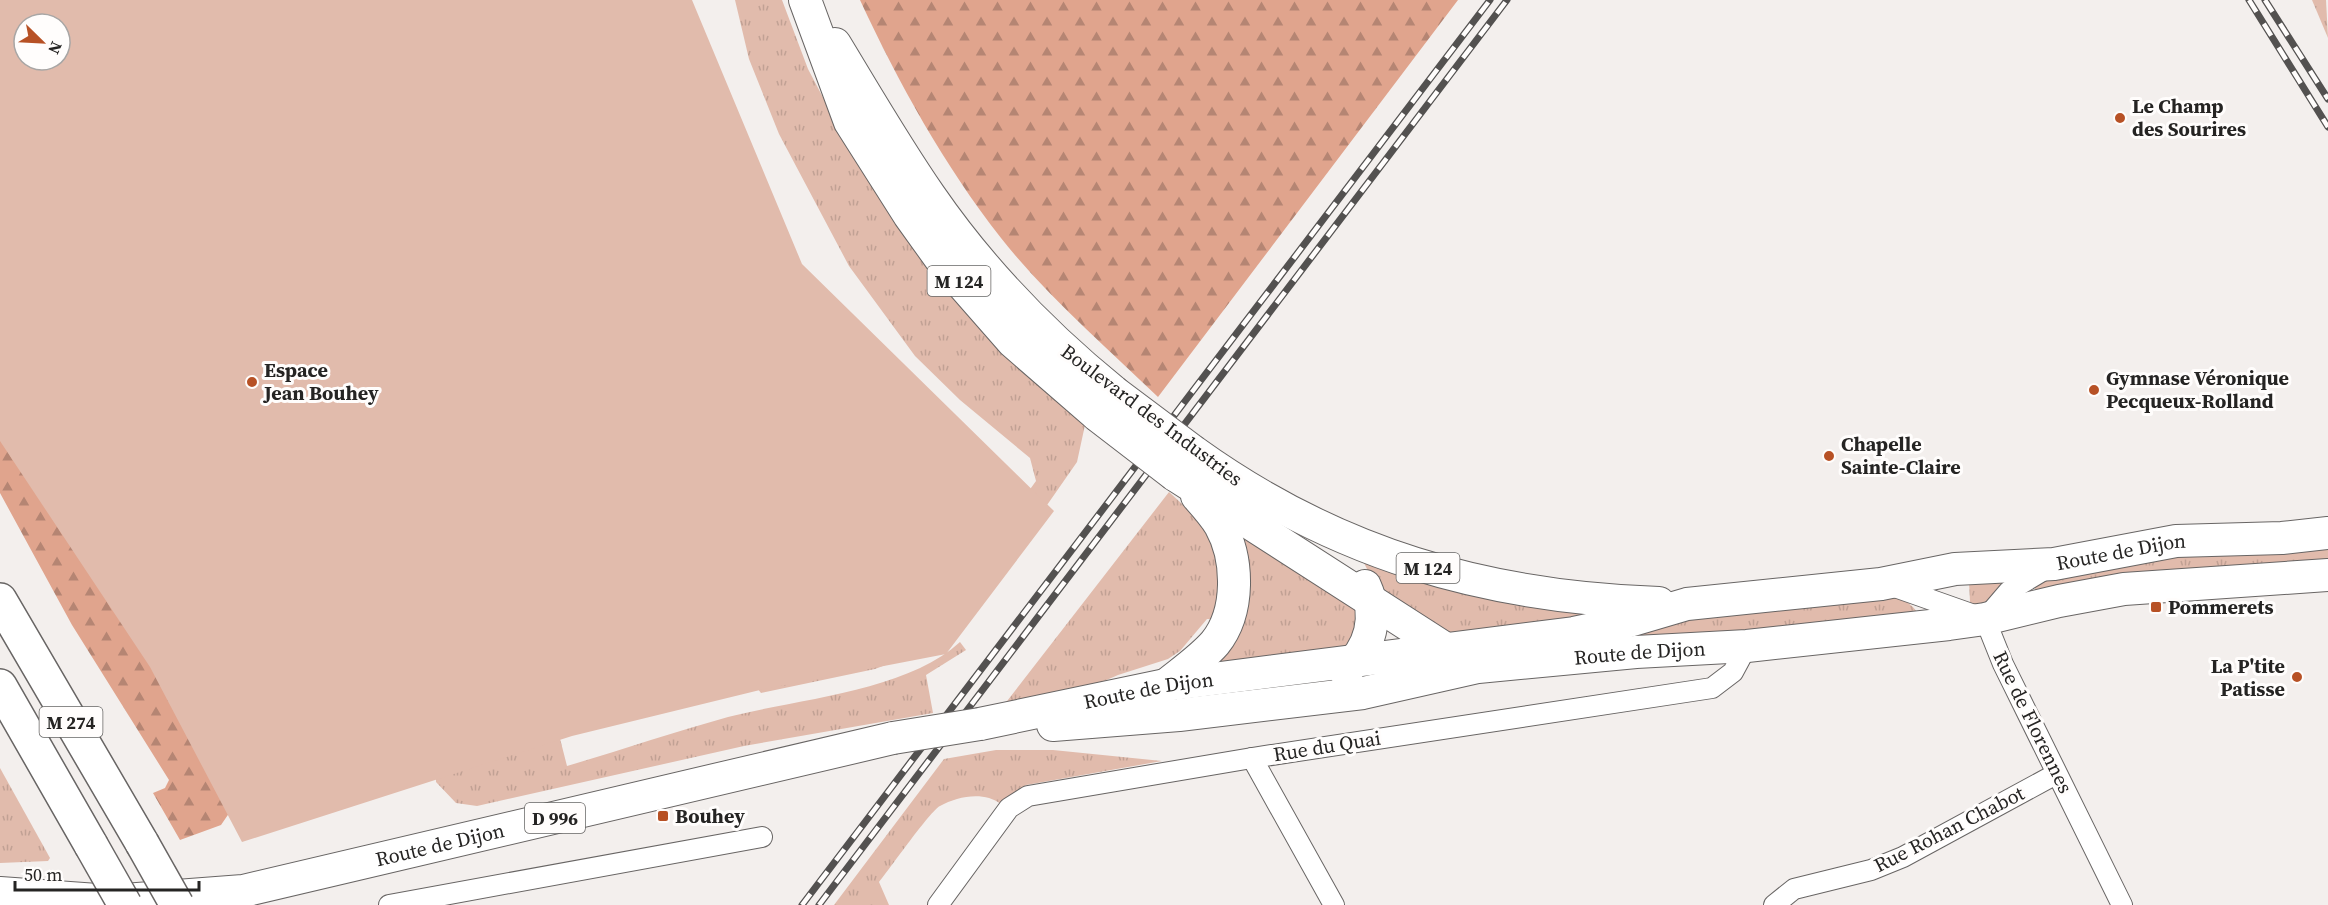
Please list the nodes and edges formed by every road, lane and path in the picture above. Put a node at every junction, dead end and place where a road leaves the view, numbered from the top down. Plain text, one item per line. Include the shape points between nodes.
1 (806, 0) edge
2 (1184, 464) junction
3 (1319, 528) junction
4 (2328, 533) edge
5 (2054, 564) junction
6 (2328, 575) edge
7 (1881, 584) junction
8 (0, 600) edge
9 (1371, 602) junction
10 (1687, 604) junction
11 (1985, 619) junction
12 (1747, 646) junction
13 (1445, 649) junction
14 (1355, 661) junction
15 (1478, 667) junction
16 (1166, 685) junction
17 (0, 686) edge
18 (1299, 700) junction
19 (980, 724) junction
20 (1252, 758) junction
21 (2056, 774) junction
22 (762, 837) dead end
23 (11, 898) edge
24 (249, 898) edge
25 (125, 905) edge
26 (177, 905) edge
27 (389, 905) edge
28 (938, 905) edge
29 (1334, 905) edge
30 (1774, 905) edge
31 (2122, 905) edge

1 - 2 main road, Boulevard des Industries / M 124, bridge via 849,122 942,261 1013,342 1106,404
2 - 3 main road, Boulevard des Industries / M 124 via 1230,479
2 - 9 main road, Boulevard des Industries / M 124
2 - 16 main road, Boulevard des Industries / M 124 via 1198,497 1220,525 1229,548 1234,586 1232,609 1215,642
3 - 9 main road, Route de Dijon / M 124 via 1354,569
3 - 10 main road, Boulevard des Industries / M 124 via 1400,560 1473,581 1534,593
4 - 5 main road, Route de Dijon via 2175,541
5 - 7 main road, Route de Dijon via 1955,569
5 - 11 street via 2019,582
6 - 11 main road, Route de Dijon via 2124,589
7 - 10 main road, Route de Dijon
7 - 11 street, Route de Dijon
8 - 26 highway, M 274, bridge
9 - 13 main road, Boulevard des Industries / M 124
9 - 14 main road, Route de Dijon / M 124 via 1373,620
10 - 13 main road, Route de Dijon via 1574,633
11 - 12 main road, Route de Dijon
11 - 21 street, Rue de Florennes
12 - 15 main road, Route de Dijon
12 - 20 street, Rue du Quai via 1733,672 1712,688
13 - 14 main road, Route de Dijon
13 - 15 main road, Boulevard des Industries / M 124
14 - 16 main road, Route de Dijon
14 - 18 main road, Route de Dijon / M 124 via 1335,679
15 - 18 main road, Route de Dijon via 1363,693
16 - 19 main road, Route de Dijon
17 - 25 highway, M 274, bridge
18 - 19 main road, Route de Dijon via 1179,715 1044,725
19 - 24 main road, Route de Dijon / D 996, bridge via 893,738
20 - 28 street, Rue du Quai via 1028,796 1009,808
20 - 29 street
21 - 30 street, Rue Rohan Chabot via 1903,857 1871,870 1794,889
21 - 31 street, Rue de Florennes
22 - 27 street
23 - 24 main road, Route de Dijon / D 996

